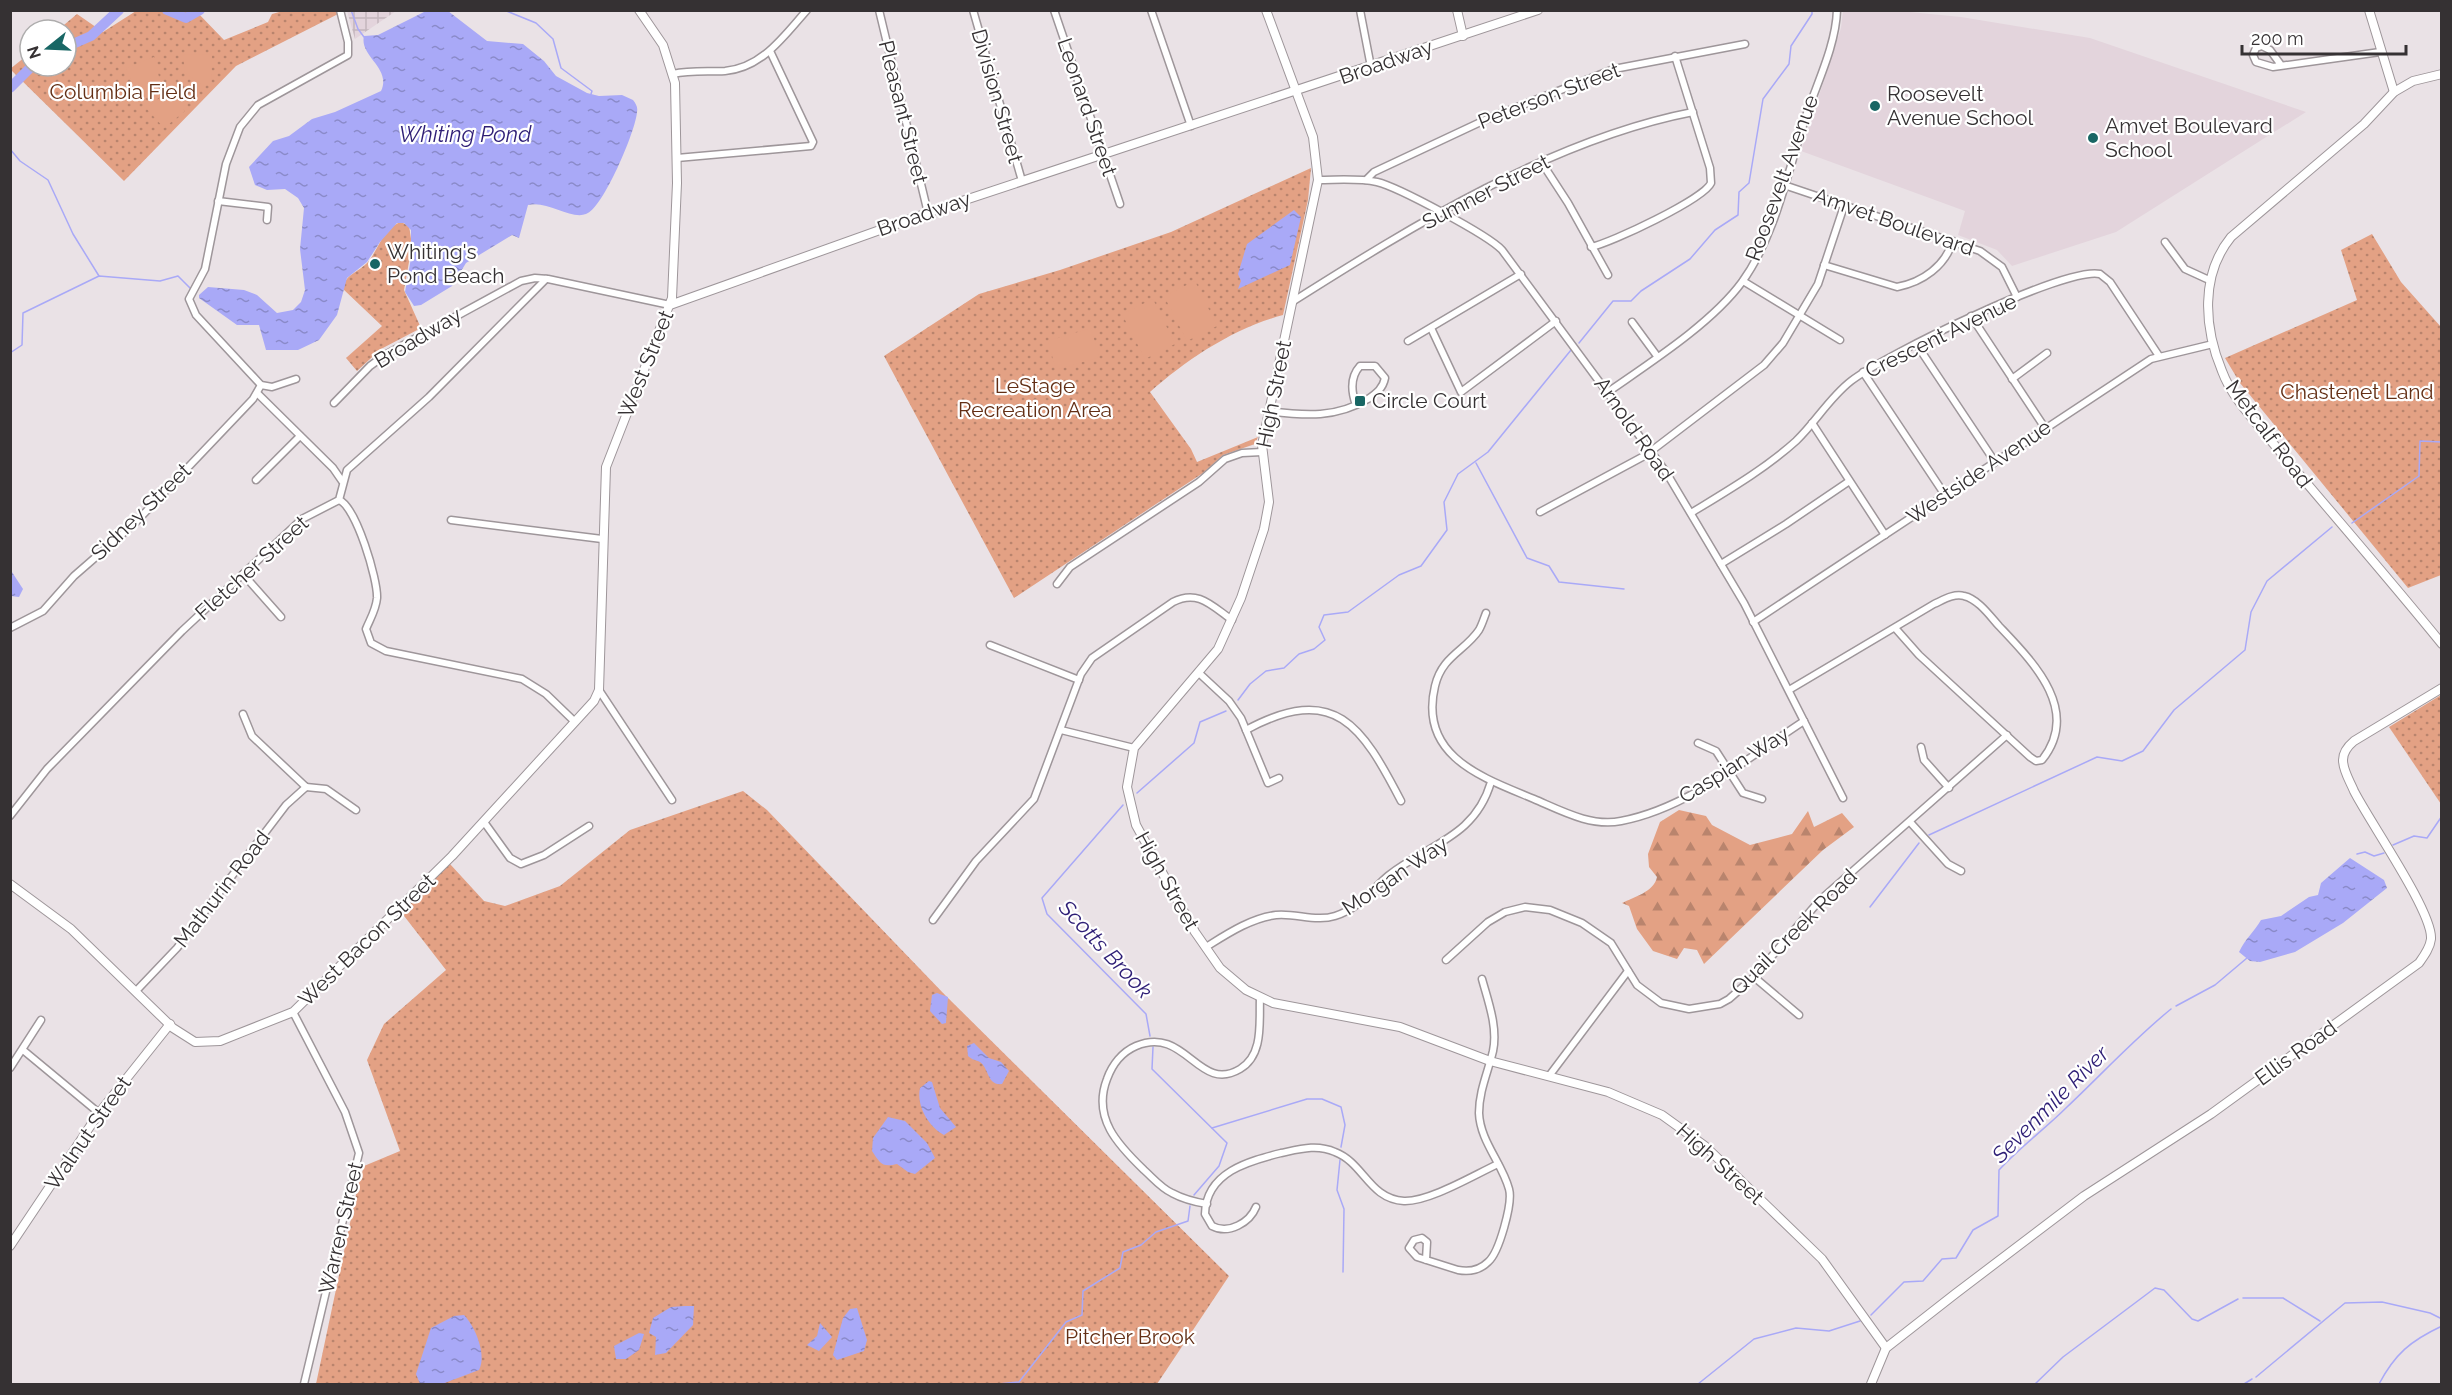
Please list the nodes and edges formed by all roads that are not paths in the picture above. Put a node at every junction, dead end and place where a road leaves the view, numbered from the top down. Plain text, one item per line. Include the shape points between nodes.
1 (340, 10) edge
2 (639, 10) edge
3 (807, 10) edge
4 (879, 10) edge
5 (973, 10) edge
6 (1054, 10) edge
7 (1151, 10) edge
8 (1266, 10) edge
9 (1360, 10) edge
10 (1457, 10) edge
11 (1837, 10) edge
12 (2368, 10) edge
13 (1534, 11) edge
14 (1463, 36) junction
15 (1745, 44) dead end
16 (770, 51) junction
17 (2380, 52) junction
18 (1675, 56) junction
19 (2281, 65) junction
20 (1371, 67) junction
21 (673, 74) junction
22 (2442, 74) edge
23 (1296, 92) junction
24 (2394, 92) junction
25 (1693, 112) junction
26 (1191, 126) junction
27 (1104, 154) junction
28 (677, 158) junction
29 (1542, 163) junction
30 (1318, 180) junction
31 (1366, 180) junction
32 (1022, 181) junction
33 (1784, 185) junction
34 (219, 201) junction
35 (1120, 204) dead end
36 (1844, 206) junction
37 (1440, 212) junction
38 (928, 213) junction
39 (267, 220) dead end
40 (1953, 241) junction
41 (2165, 242) dead end
42 (1591, 247) junction
43 (1824, 265) junction
44 (1521, 274) junction
45 (1608, 274) dead end
46 (546, 279) junction
47 (2209, 280) junction
48 (1743, 281) junction
49 (2017, 297) junction
50 (1292, 302) junction
51 (670, 305) junction
52 (1971, 316) junction
53 (1798, 317) junction
54 (1556, 321) junction
55 (1632, 322) dead end
56 (1431, 328) junction
57 (1840, 340) dead end
58 (1408, 341) dead end
59 (2213, 344) junction
60 (1917, 345) junction
61 (2047, 353) dead end
62 (1657, 356) junction
63 (2159, 356) junction
64 (1863, 372) junction
65 (296, 379) dead end
66 (2012, 379) junction
67 (261, 385) junction
68 (1608, 392) junction
69 (257, 393) junction
70 (334, 403) dead end
71 (1356, 405) junction
72 (1269, 411) junction
73 (1812, 423) junction
74 (2045, 428) junction
75 (300, 436) junction
76 (1653, 451) junction
77 (1262, 452) junction
78 (1995, 462) junction
79 (256, 480) dead end
80 (1848, 482) junction
81 (343, 483) junction
82 (1945, 495) junction
83 (339, 500) junction
84 (1540, 512) dead end
85 (1691, 513) junction
86 (451, 520) dead end
87 (1885, 535) junction
88 (602, 539) junction
89 (1721, 564) junction
90 (243, 574) junction
91 (1057, 585) dead end
92 (1486, 613) dead end
93 (281, 617) dead end
94 (1232, 620) junction
95 (1754, 622) junction
96 (10, 628) edge
97 (1896, 629) junction
98 (2442, 644) edge
99 (990, 645) dead end
100 (1200, 674) junction
101 (1079, 680) junction
102 (2442, 688) edge
103 (598, 690) junction
104 (1789, 690) junction
105 (243, 714) dead end
106 (1804, 721) junction
107 (575, 722) junction
108 (1061, 730) junction
109 (1246, 730) junction
110 (2007, 735) junction
111 (1698, 743) dead end
112 (1921, 747) dead end
113 (1134, 748) junction
114 (1728, 771) junction
115 (1279, 778) dead end
116 (1491, 782) junction
117 (306, 787) junction
118 (1948, 788) junction
119 (1843, 798) dead end
120 (1762, 799) dead end
121 (672, 800) dead end
122 (1401, 801) dead end
123 (356, 810) dead end
124 (10, 816) edge
125 (484, 822) junction
126 (1910, 822) junction
127 (589, 826) dead end
128 (1961, 871) dead end
129 (10, 884) edge
130 (933, 920) dead end
131 (1206, 947) junction
132 (1446, 960) dead end
133 (1628, 971) junction
134 (1754, 976) junction
135 (1482, 979) dead end
136 (137, 990) junction
137 (1260, 998) junction
138 (293, 1012) junction
139 (1799, 1015) dead end
140 (42, 1020) dead end
141 (170, 1024) junction
142 (23, 1050) junction
143 (1490, 1061) junction
144 (10, 1068) edge
145 (1549, 1076) junction
146 (99, 1113) junction
147 (1498, 1164) junction
148 (1207, 1204) junction
149 (1256, 1207) dead end
150 (10, 1246) edge
151 (1426, 1260) dead end
152 (1886, 1348) junction
153 (304, 1384) edge
154 (1871, 1384) edge

1 - 34 street via 349,52 250,112 230,150
2 - 21 street, West Street via 663,45
3 - 16 street
4 - 38 street, Pleasant Street
5 - 32 street, Division Street
6 - 27 street, Leonard Street
7 - 26 street
8 - 23 street, High Street
9 - 20 street
10 - 14 street
11 - 33 street, Roosevelt Avenue
12 - 17 street
13 - 14 street, Broadway
14 - 20 street, Broadway
15 - 18 street, Peterson Street
16 - 21 street via 735,69
16 - 28 street via 812,146
17 - 19 street
17 - 24 street
18 - 25 street
18 - 31 street, Peterson Street via 1614,69 1571,86 1435,143 1374,172
19 - 19 street via 2263,66 2256,62 2256,48 2270,50
20 - 23 street, Broadway
21 - 28 street, West Street
22 - 24 street via 2413,81
23 - 26 street, Broadway
23 - 30 street, High Street via 1313,137
24 - 47 street, Metcalf Road via 2364,124 2231,237
25 - 29 street, Sumner Street via 1620,132
25 - 42 street via 1711,183 1701,195
26 - 27 street, Broadway
27 - 32 street, Broadway
27 - 35 street, Leonard Street
28 - 51 street, West Street
29 - 37 street, Sumner Street
29 - 42 street
30 - 31 street, Arnold Road
30 - 50 street, High Street
31 - 37 street, Arnold Road via 1381,183
32 - 38 street, Broadway
33 - 36 street, Amvet Boulevard
33 - 48 street, Roosevelt Avenue via 1769,228
34 - 39 street via 268,207
34 - 67 street via 207,263 189,304
36 - 40 street, Amvet Boulevard
36 - 43 street
37 - 44 street, Arnold Road via 1495,243
37 - 50 street, Sumner Street
38 - 51 street, Broadway
40 - 43 street via 1943,263 1902,286 1886,286
40 - 49 street, Amvet Boulevard via 1998,262
41 - 47 street via 2185,269
42 - 45 street
43 - 53 street via 1818,284
44 - 54 street, Arnold Road
44 - 56 street
46 - 51 street, Broadway
46 - 70 street, Broadway via 521,281 393,349
46 - 81 street via 429,397 346,470
47 - 59 street, Metcalf Road
48 - 53 street
48 - 62 street, Roosevelt Avenue via 1714,312
49 - 52 street, Crescent Avenue
49 - 63 street, Crescent Avenue via 2100,274 2110,282
50 - 72 street, High Street
51 - 88 street, West Street via 608,458
52 - 60 street, Crescent Avenue
52 - 66 street
53 - 57 street
53 - 76 street via 1764,365
54 - 56 street via 1461,392
54 - 68 street, Arnold Road
55 - 62 street
56 - 58 street
59 - 63 street, Westside Avenue
59 - 98 street, Metcalf Road via 2228,384 2257,425
60 - 64 street, Crescent Avenue
60 - 78 street
61 - 66 street
62 - 68 street, Roosevelt Avenue
63 - 74 street, Westside Avenue
64 - 73 street, Crescent Avenue via 1830,400
64 - 82 street
65 - 67 street via 272,387
66 - 74 street
67 - 69 street, Sidney Street
68 - 76 street, Arnold Road
69 - 75 street
69 - 96 street, Sidney Street via 136,522 74,576 43,611
71 - 71 street via 1378,393 1384,384 1385,378 1375,366 1360,366 1353,374
71 - 72 street via 1327,416
72 - 77 street, High Street
73 - 80 street
73 - 85 street, Crescent Avenue via 1783,452
74 - 78 street, Westside Avenue
75 - 79 street
75 - 81 street
76 - 84 street
76 - 85 street, Arnold Road
77 - 91 street via 1225,459 1202,480 1070,567
77 - 94 street, High Street via 1269,502 1267,520
78 - 82 street, Westside Avenue
80 - 87 street
80 - 89 street
81 - 83 street
82 - 87 street, Westside Avenue
83 - 90 street, Fletcher Street via 303,519
83 - 107 street via 350,509 376,583 375,607 366,635 375,646 522,679 546,694
85 - 89 street, Arnold Road
86 - 88 street
87 - 95 street, Westside Avenue
88 - 103 street, West Street
89 - 95 street, Arnold Road
90 - 93 street
90 - 124 street, Fletcher Street via 46,769
92 - 116 street, Caspian Way via 1479,630 1444,665 1435,686 1434,709 1436,728 1447,749 1461,765
94 - 100 street, High Street
94 - 101 street via 1199,598 1179,599 1092,658
95 - 104 street, Arnold Road
97 - 104 street
97 - 110 street
97 - 110 street via 1952,597 1964,596 1975,602 2049,686 2056,724 2042,760 2030,757
99 - 101 street
100 - 109 street via 1233,705
100 - 113 street, High Street
101 - 108 street
102 - 152 street, Ellis Road via 2354,741 2343,757 2344,769 2365,812 2428,923 2431,938 2419,963 2211,1114 2084,1196
103 - 107 street, West Bacon Street via 594,701
103 - 121 street
104 - 106 street, Arnold Road
105 - 117 street via 252,736
106 - 114 street, Caspian Way
106 - 119 street, Arnold Road
107 - 125 street, West Bacon Street
108 - 113 street
108 - 130 street via 1031,804 976,861
109 - 115 street via 1268,783
109 - 122 street via 1293,710 1337,716 1366,741
110 - 118 street, Quail Creek Road
111 - 114 street via 1716,751
112 - 118 street via 1924,760
113 - 131 street, High Street via 1127,787 1133,816
114 - 116 street, Caspian Way via 1684,799 1633,818 1608,822 1589,821
114 - 120 street via 1743,793
116 - 131 street, Morgan Way via 1480,808 1456,835 1388,876 1360,904 1323,919 1276,915 1258,919
117 - 123 street via 326,789
117 - 136 street, Mathurin Road via 286,805 177,948
118 - 126 street, Quail Creek Road
125 - 127 street via 510,858 521,864 544,855
125 - 138 street, West Bacon Street
126 - 128 street via 1948,864
126 - 134 street, Quail Creek Road via 1820,900
129 - 136 street, West Bacon Street via 71,929
131 - 137 street, High Street via 1232,980
132 - 133 street, Quail Creek Road via 1488,922 1525,907 1550,910 1582,923 1611,943
133 - 134 street, Quail Creek Road via 1651,997 1689,1009 1730,999
133 - 145 street
134 - 139 street
135 - 143 street via 1493,1024
136 - 141 street, West Bacon Street
137 - 143 street, High Street via 1400,1027
137 - 148 street via 1255,1052 1240,1069 1227,1074 1209,1073 1180,1049 1151,1042 1123,1054 1104,1087 1105,1118 1119,1146 1170,1192
138 - 141 street, West Bacon Street via 208,1043 195,1042
138 - 153 street, Warren Street via 345,1112 359,1153
140 - 142 street
141 - 146 street, Walnut Street
142 - 144 street
142 - 146 street
143 - 145 street, High Street
143 - 147 street via 1479,1117
145 - 152 street, High Street via 1635,1102 1691,1135 1822,1260
146 - 150 street, Walnut Street
147 - 148 street via 1428,1196 1403,1201 1376,1191 1343,1155 1307,1148 1237,1166 1220,1180
147 - 151 street via 1510,1202 1491,1259 1468,1271
148 - 149 street via 1205,1214 1209,1223 1220,1229 1245,1222
152 - 154 street

